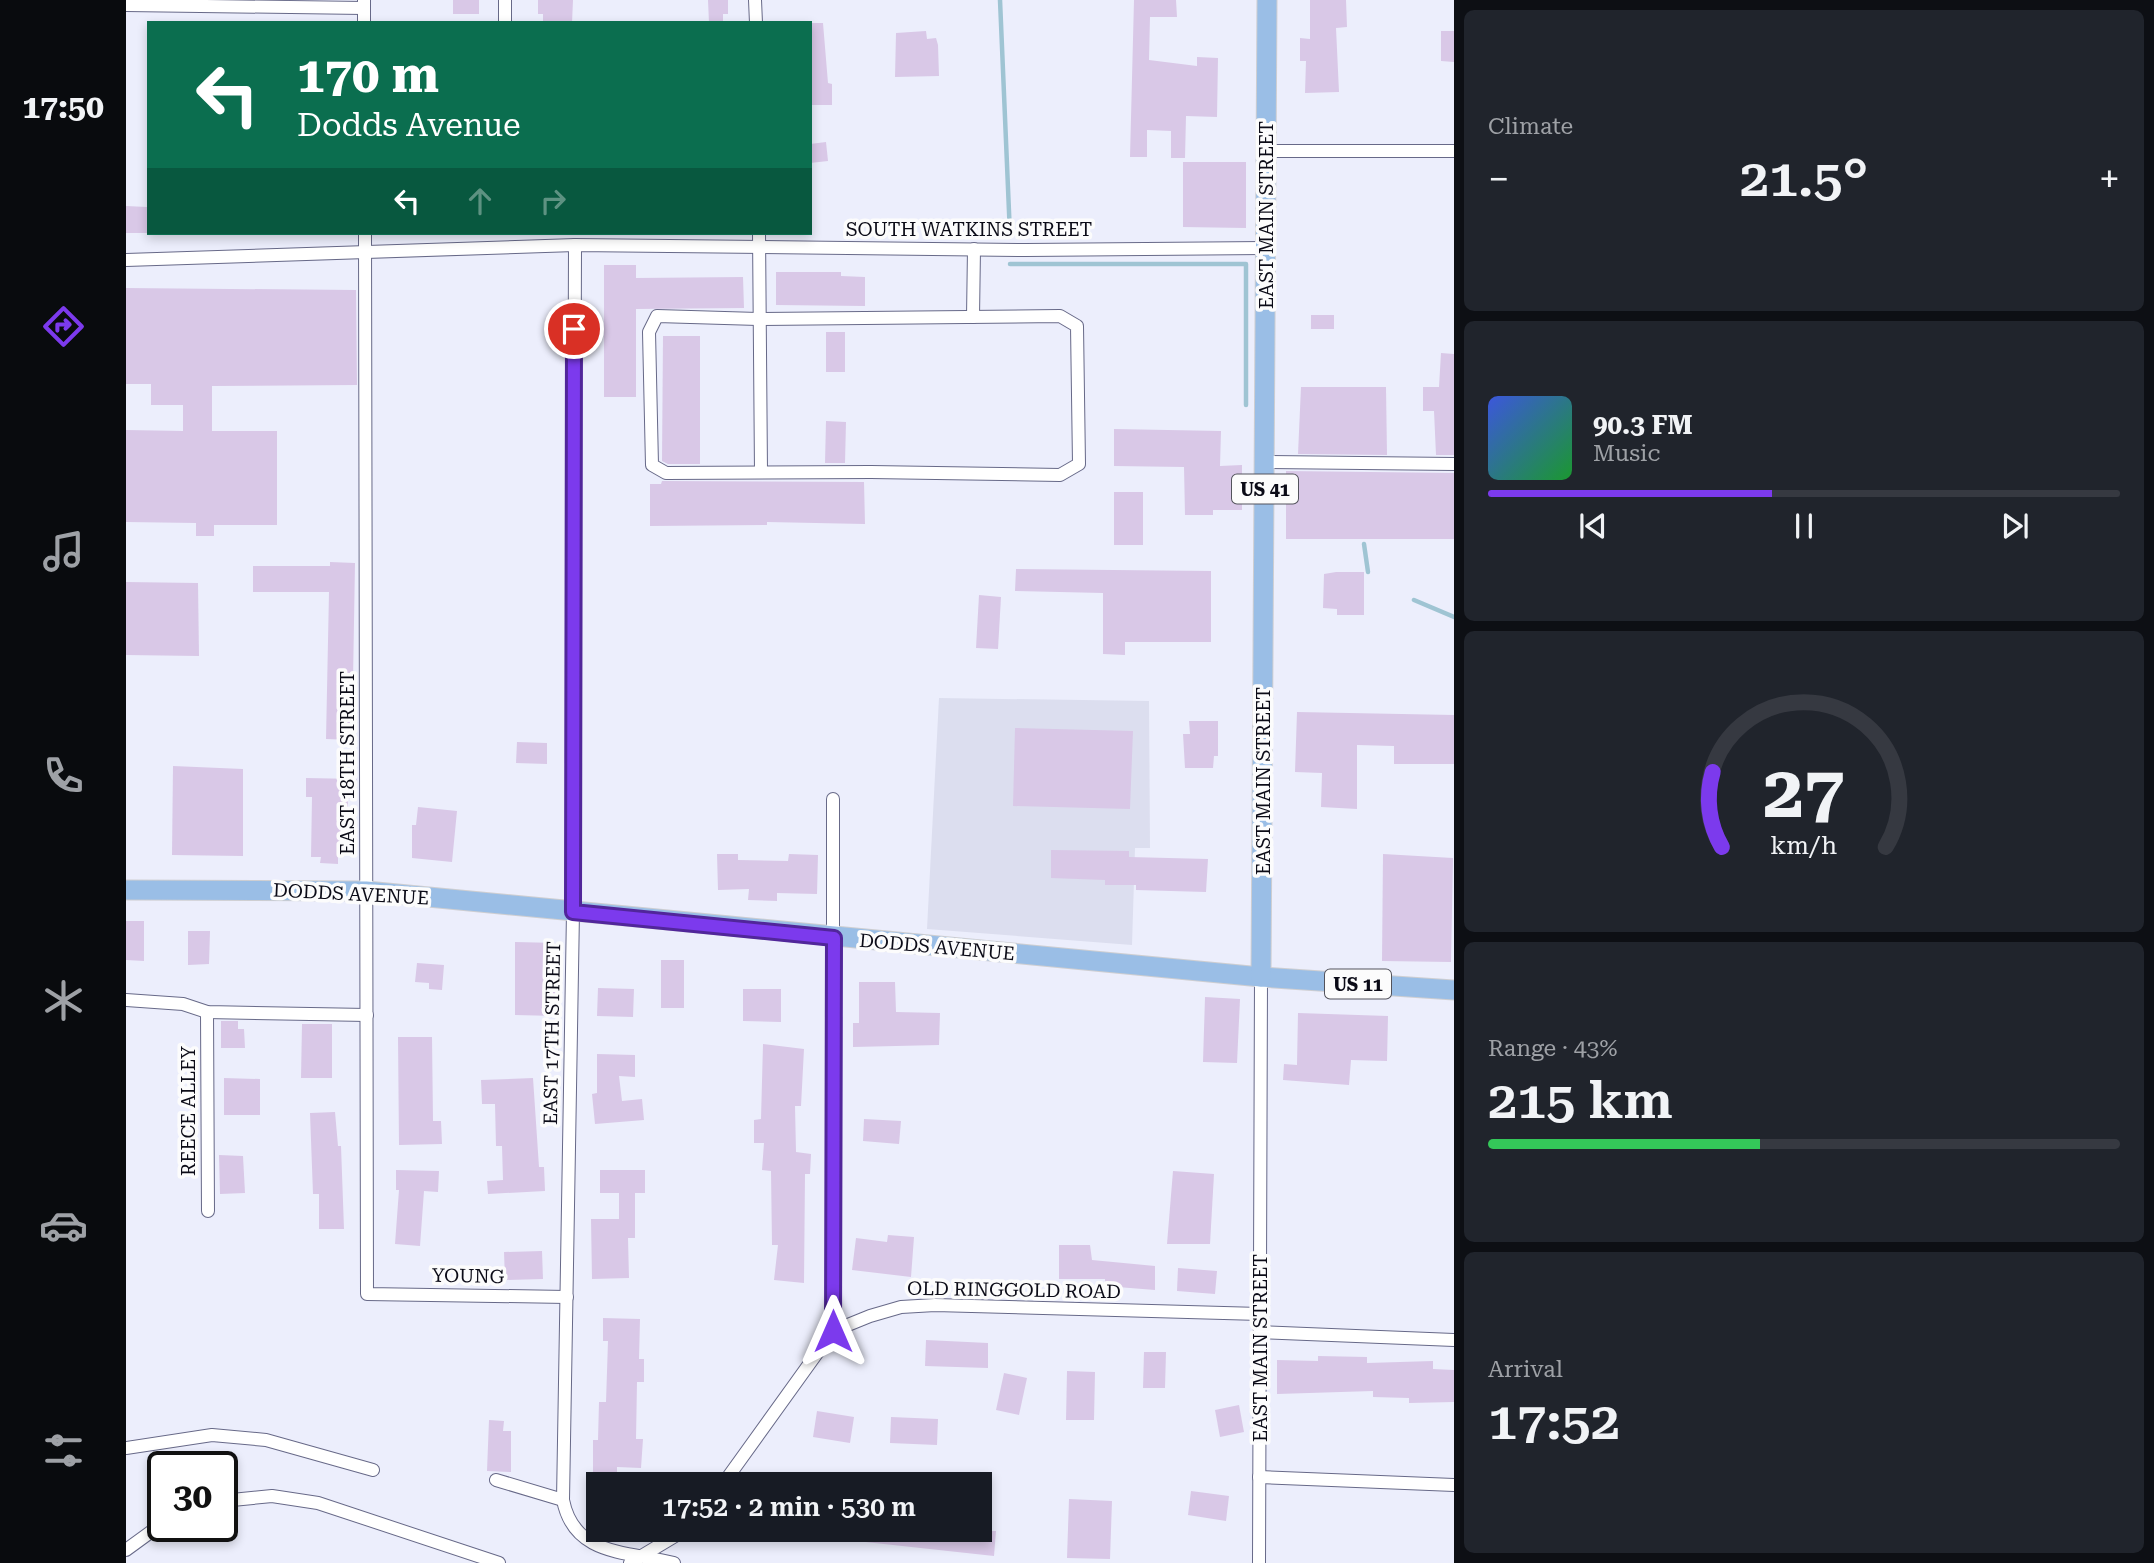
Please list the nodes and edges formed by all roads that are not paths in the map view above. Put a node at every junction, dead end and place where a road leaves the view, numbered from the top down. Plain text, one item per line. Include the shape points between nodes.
1 (505, 0) edge
2 (755, 0) edge
3 (1267, 0) edge
4 (155, 2) edge
5 (364, 4) edge
6 (126, 5) edge
7 (505, 21) edge
8 (756, 21) edge
9 (1266, 151) junction
10 (1454, 151) edge
11 (365, 235) edge
12 (759, 235) edge
13 (504, 239) edge
14 (575, 245) junction
15 (759, 247) junction
16 (1265, 248) junction
17 (974, 250) junction
18 (365, 253) junction
19 (126, 260) edge
20 (973, 317) junction
21 (758, 319) junction
22 (1265, 462) junction
23 (1454, 464) edge
24 (761, 471) junction
25 (833, 799) dead end
26 (126, 890) edge
27 (366, 891) junction
28 (573, 912) junction
29 (834, 938) junction
30 (1261, 978) junction
31 (1454, 990) edge
32 (126, 1000) edge
33 (207, 1012) junction
34 (366, 1015) junction
35 (208, 1211) dead end
36 (368, 1294) joint
37 (567, 1297) junction
38 (1260, 1314) junction
39 (833, 1331) junction
40 (1260, 1332) junction
41 (1454, 1340) edge
42 (126, 1448) edge
43 (373, 1470) dead end
44 (732, 1472) edge
45 (1259, 1477) junction
46 (496, 1480) dead end
47 (1454, 1485) edge
48 (238, 1499) edge
49 (563, 1500) junction
50 (147, 1534) edge
51 (667, 1542) edge
52 (126, 1550) edge
53 (646, 1556) junction
54 (499, 1563) edge
55 (630, 1563) edge
56 (674, 1563) edge
57 (1259, 1563) edge

1 - 7 street
2 - 8 street
3 - 9 main road, EAST MAIN STREET / US 41
4 - 5 street
4 - 6 street
9 - 10 street
9 - 16 main road, EAST MAIN STREET / US 41
11 - 18 street, EAST 18TH STREET
12 - 15 street
13 - 14 street, SOUTH WATKINS STREET
13 - 18 street, SOUTH WATKINS STREET
14 - 15 street, SOUTH WATKINS STREET
14 - 28 street, EAST 17TH STREET
15 - 17 street, SOUTH WATKINS STREET
15 - 21 street
16 - 17 street, SOUTH WATKINS STREET
16 - 22 main road, EAST MAIN STREET / US 41
17 - 20 street
18 - 19 street, SOUTH WATKINS STREET
18 - 27 street, EAST 18TH STREET
20 - 21 street
20 - 24 street via 1060,316 1077,326 1079,464 1060,475
21 - 24 street
21 - 24 street via 657,316 649,332 652,465 666,473
22 - 23 street
22 - 30 main road, EAST MAIN STREET / US 41
25 - 29 street
26 - 27 main road, DODDS AVENUE / US 11
27 - 28 main road, DODDS AVENUE / US 11
27 - 34 street, EAST 18TH STREET
28 - 29 main road, DODDS AVENUE / US 11
28 - 37 street, EAST 17TH STREET
29 - 30 main road, DODDS AVENUE / US 11
29 - 39 street
30 - 31 main road, DODDS AVENUE / US 11
30 - 38 street, EAST MAIN STREET
32 - 33 street via 183,1004
33 - 34 street
33 - 35 street, REECE ALLEY
34 - 36 street, EAST 18TH STREET
36 - 37 street, YOUNG
37 - 49 street, EAST 17TH STREET
38 - 39 street, OLD RINGGOLD ROAD via 935,1305 901,1307
38 - 40 street, EAST MAIN STREET
39 - 44 street
40 - 41 street
40 - 45 street, EAST MAIN STREET
42 - 43 street via 212,1435 266,1440
45 - 47 street
45 - 57 street, EAST MAIN STREET
46 - 49 street
48 - 54 street via 272,1496 317,1503
49 - 53 street, EAST 17TH STREET via 572,1529 586,1542
50 - 52 street
51 - 53 street
53 - 55 street
53 - 56 street, EAST 17TH STREET

